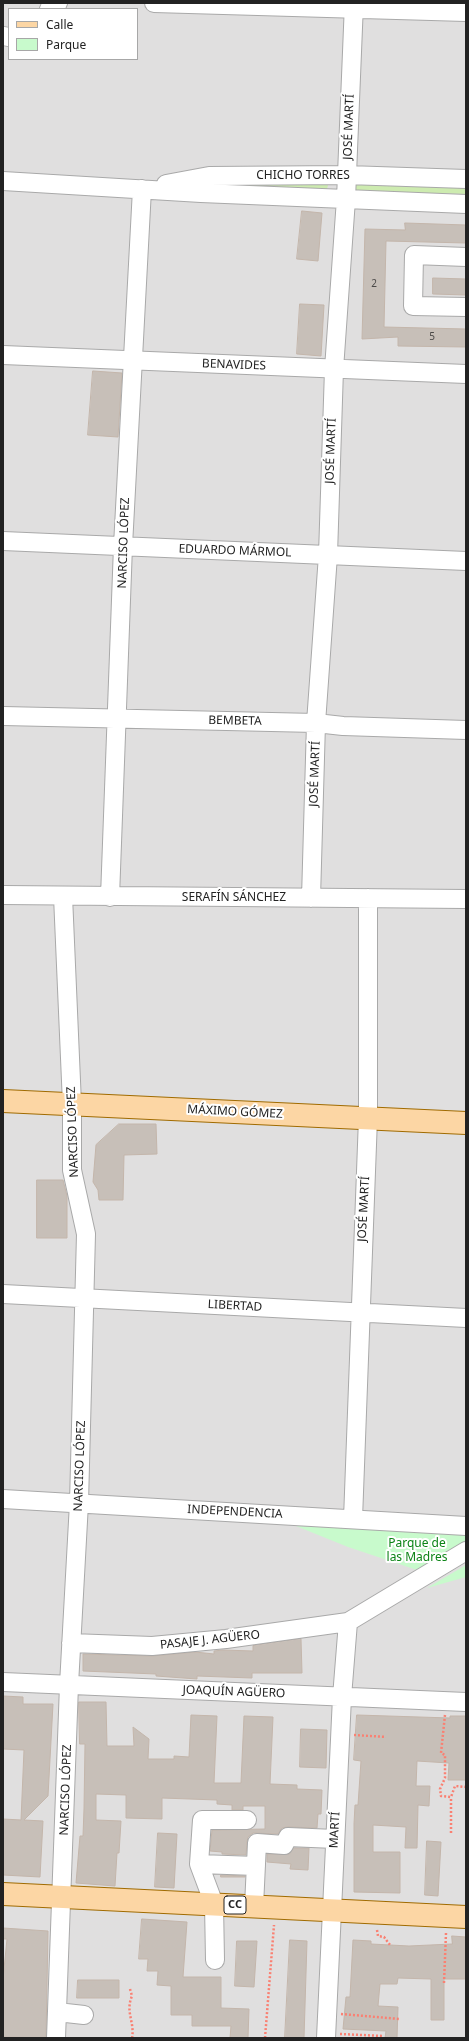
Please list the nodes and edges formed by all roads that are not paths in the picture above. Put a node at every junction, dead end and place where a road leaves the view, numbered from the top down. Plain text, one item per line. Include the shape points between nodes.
1 (154, 3) edge
2 (354, 6) edge
3 (466, 12) edge
4 (347, 175) junction
5 (466, 179) edge
6 (3, 181) edge
7 (142, 189) junction
8 (346, 199) junction
9 (466, 204) edge
10 (466, 257) edge
11 (466, 307) edge
12 (3, 355) edge
13 (133, 361) junction
14 (334, 369) junction
15 (466, 374) edge
16 (3, 541) edge
17 (123, 546) junction
18 (328, 555) junction
19 (466, 561) edge
20 (3, 716) edge
21 (118, 719) junction
22 (316, 723) junction
23 (466, 730) edge
24 (3, 895) edge
25 (63, 896) junction
26 (110, 897) junction
27 (311, 898) junction
28 (368, 898) junction
29 (466, 899) edge
30 (3, 1100) edge
31 (72, 1104) junction
32 (368, 1118) junction
33 (466, 1123) edge
34 (3, 1294) edge
35 (85, 1298) junction
36 (360, 1313) junction
37 (466, 1318) edge
38 (3, 1499) edge
39 (79, 1502) junction
40 (353, 1519) junction
41 (466, 1526) edge
42 (466, 1551) edge
43 (348, 1622) junction
44 (71, 1643) junction
45 (3, 1682) edge
46 (69, 1685) junction
47 (342, 1696) junction
48 (466, 1702) edge
49 (247, 1820) dead end
50 (335, 1839) junction
51 (199, 1864) junction
52 (256, 1866) junction
53 (3, 1894) edge
54 (63, 1897) junction
55 (214, 1904) junction
56 (264, 1906) junction
57 (332, 1911) junction
58 (456, 1917) edge
59 (215, 1960) dead end
60 (57, 2012) junction
61 (84, 2016) dead end
62 (326, 2035) edge
63 (56, 2038) edge

1 - 2 street
2 - 3 street
2 - 4 street, JOSÉ MARTÍ
4 - 5 street, CHICHO TORRES
4 - 7 street, CHICHO TORRES via 209,176
4 - 8 street, JOSÉ MARTÍ
6 - 7 street, CHICHO TORRES
7 - 8 street, CHICHO TORRES
7 - 13 street, NARCISO LÓPEZ
8 - 9 street, CHICHO TORRES
8 - 14 street, JOSÉ MARTÍ
10 - 11 street via 414,255 412,306
12 - 13 street, BENAVIDES
13 - 14 street, BENAVIDES
13 - 17 street, NARCISO LÓPEZ
14 - 15 street, BENAVIDES
14 - 18 street, JOSÉ MARTÍ
16 - 17 street, EDUARDO MÁRMOL
17 - 18 street, EDUARDO MÁRMOL
17 - 21 street, NARCISO LÓPEZ
18 - 19 street, EDUARDO MÁRMOL
18 - 22 street, JOSÉ MARTÍ
20 - 21 street, BEMBETA
21 - 22 street, BEMBETA
21 - 26 street, NARCISO LÓPEZ
22 - 23 street, BEMBETA
22 - 27 street, JOSÉ MARTÍ
24 - 25 street, SERAFÍN SÁNCHEZ
25 - 26 street, SERAFÍN SÁNCHEZ
25 - 31 street, NARCISO LÓPEZ
26 - 27 street, SERAFÍN SÁNCHEZ
27 - 28 street, SERAFÍN SÁNCHEZ
28 - 29 street, SERAFÍN SÁNCHEZ
28 - 32 street, JOSÉ MARTÍ
30 - 31 main road, MÁXIMO GÓMEZ
31 - 32 main road, MÁXIMO GÓMEZ
31 - 35 street, NARCISO LÓPEZ via 72,1170 86,1234
32 - 33 main road, MÁXIMO GÓMEZ
32 - 36 street, JOSÉ MARTÍ
34 - 35 street, LIBERTAD
35 - 36 street, LIBERTAD
35 - 39 street, NARCISO LÓPEZ
36 - 37 street, LIBERTAD
36 - 40 street, JOSÉ MARTÍ
38 - 39 street, INDEPENDENCIA
39 - 40 street, INDEPENDENCIA
39 - 44 street, NARCISO LÓPEZ
40 - 41 street, INDEPENDENCIA
42 - 43 street
43 - 44 street, PASAJE J. AGÜERO via 226,1640 152,1646
43 - 47 street, MARTÍ
44 - 46 street, NARCISO LÓPEZ
45 - 46 street, JOAQUÍN AGÜERO
46 - 47 street, JOAQUÍN AGÜERO
46 - 54 street, NARCISO LÓPEZ
47 - 48 street, JOAQUÍN AGÜERO
47 - 50 street, MARTÍ
49 - 51 street via 202,1820
50 - 52 street via 288,1837 284,1845 257,1843
50 - 57 street, MARTÍ
51 - 52 street
51 - 55 street
52 - 56 street
53 - 54 main road, CC
54 - 55 main road, CC
54 - 60 street, NARCISO LÓPEZ
55 - 56 main road, CC
55 - 59 street
56 - 57 main road, CC
57 - 58 main road, CC
57 - 62 street, MARTÍ
60 - 61 street
60 - 63 street, NARCISO LÓPEZ

